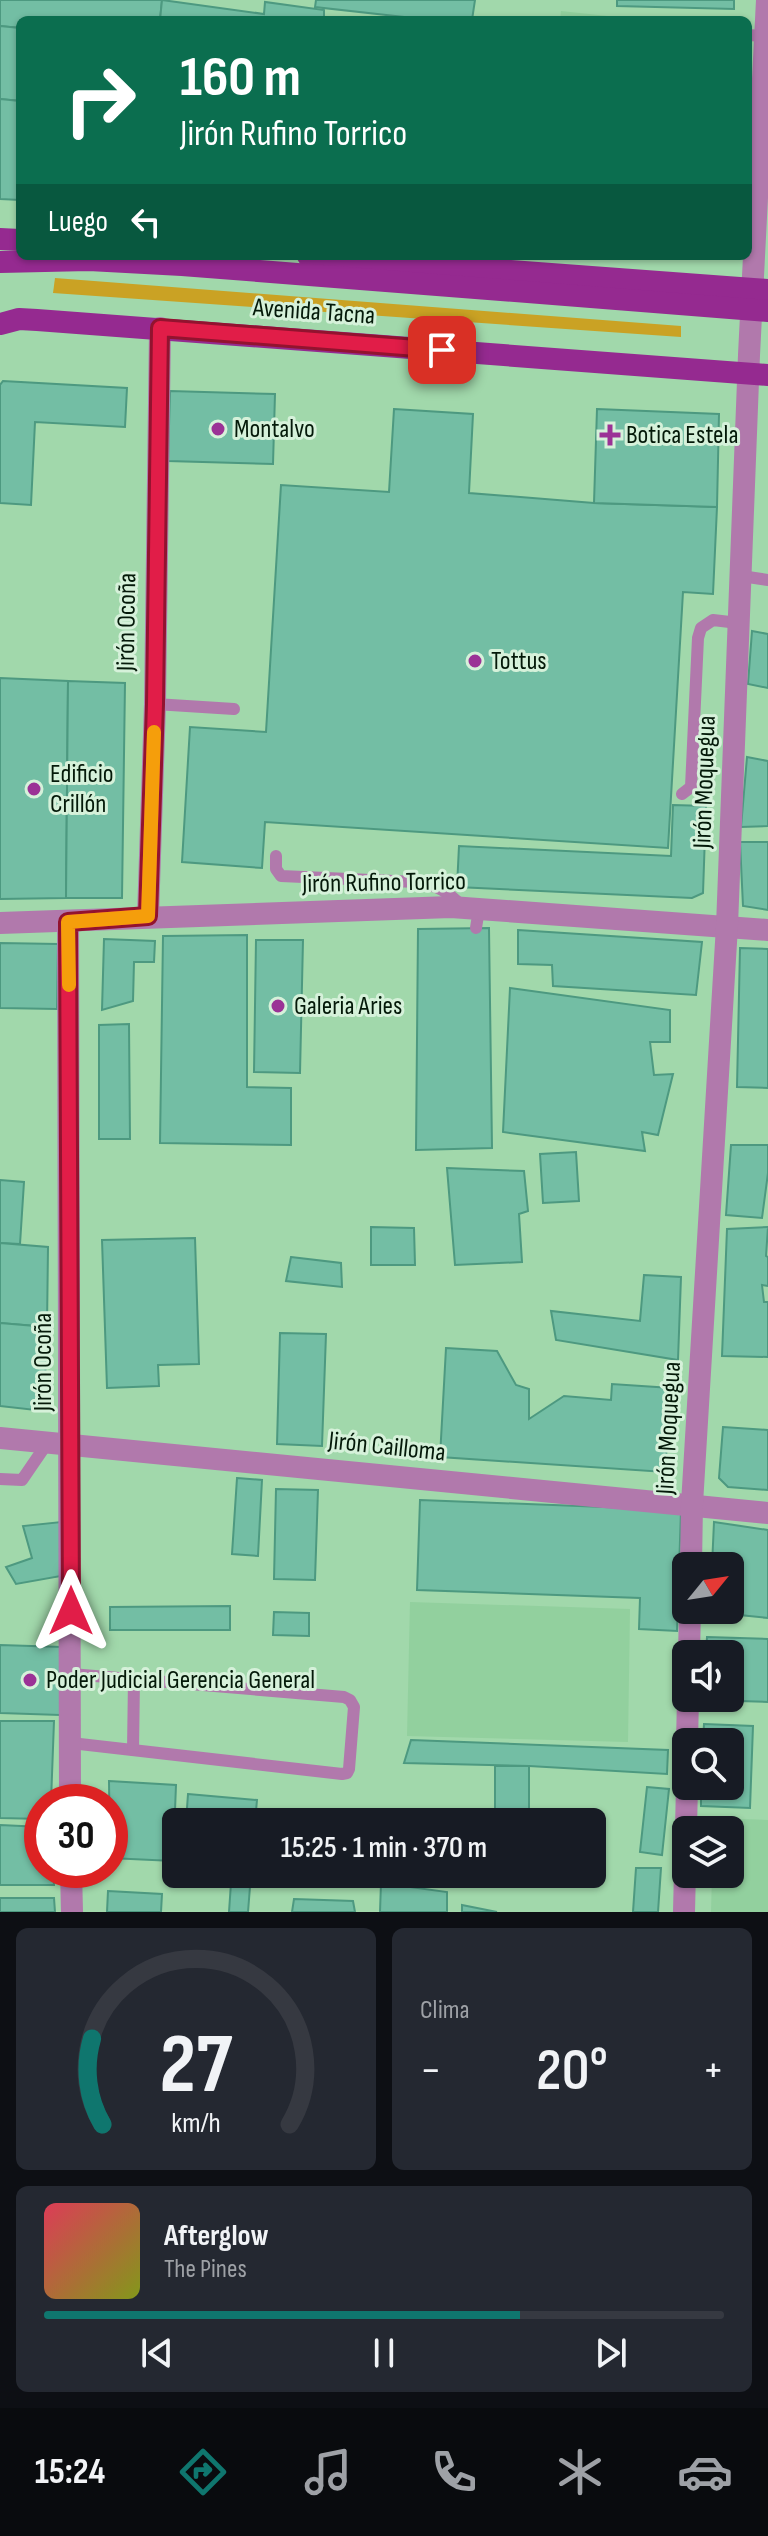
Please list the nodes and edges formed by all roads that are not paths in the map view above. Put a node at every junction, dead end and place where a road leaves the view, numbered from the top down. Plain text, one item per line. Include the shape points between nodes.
1 (767, 0) edge
2 (757, 36) edge
3 (756, 94) edge
4 (349, 260) edge
5 (0, 262) edge
6 (760, 300) edge
7 (0, 324) edge
8 (160, 328) junction
9 (758, 374) edge
10 (741, 576) junction
11 (768, 580) edge
12 (738, 623) junction
13 (155, 704) junction
14 (234, 709) dead end
15 (682, 794) dead end
16 (276, 856) dead end
17 (473, 915) junction
18 (148, 916) junction
19 (68, 922) junction
20 (0, 923) edge
21 (727, 926) junction
22 (768, 930) edge
23 (0, 1438) edge
24 (59, 1443) junction
25 (0, 1479) edge
26 (692, 1504) junction
27 (768, 1513) edge
28 (691, 1552) edge
29 (71, 1674) junction
30 (134, 1679) junction
31 (71, 1743) junction
32 (133, 1750) junction
33 (70, 1784) edge
34 (687, 1800) edge
35 (71, 1888) edge
36 (72, 1912) edge
37 (684, 1912) edge

1 - 2 street, Jirón Moquegua
2 - 3 street, Jirón Moquegua
3 - 6 street, Jirón Moquegua
4 - 6 main road
5 - 6 main road, Avenida Tacna via 89,260
6 - 9 street, Jirón Moquegua
7 - 8 main road, Avenida Tacna via 19,319
8 - 9 main road, Avenida Tacna
8 - 13 street, Jirón Ocoña
9 - 10 street, Jirón Moquegua
10 - 11 lane
10 - 12 street, Jirón Moquegua
12 - 15 lane via 713,620 701,628 691,787
12 - 21 street, Jirón Moquegua
13 - 14 lane
13 - 18 street, Jirón Ocoña
16 - 17 lane via 281,876 434,884
17 - 18 street, Jirón Rufino Torrico
17 - 21 street, Jirón Rufino Torrico
18 - 19 street, Jirón Rufino Torrico
19 - 20 street, Jirón Rufino Torrico
19 - 24 street, Jirón Ocoña
21 - 22 street, Jirón Rufino Torrico
21 - 26 street, Jirón Moquegua
23 - 24 street, Jirón Cailloma
24 - 25 lane via 22,1480
24 - 26 street, Jirón Cailloma
24 - 29 street, Jirón Ocoña
26 - 27 street, Jirón Cailloma
26 - 28 street, Jirón Moquegua
29 - 30 lane
29 - 31 street, Jirón Ocoña
30 - 32 lane
30 - 32 lane via 344,1697 354,1707 349,1769 342,1774
31 - 32 lane
31 - 33 street, Jirón Ocoña
34 - 37 street
35 - 36 street

